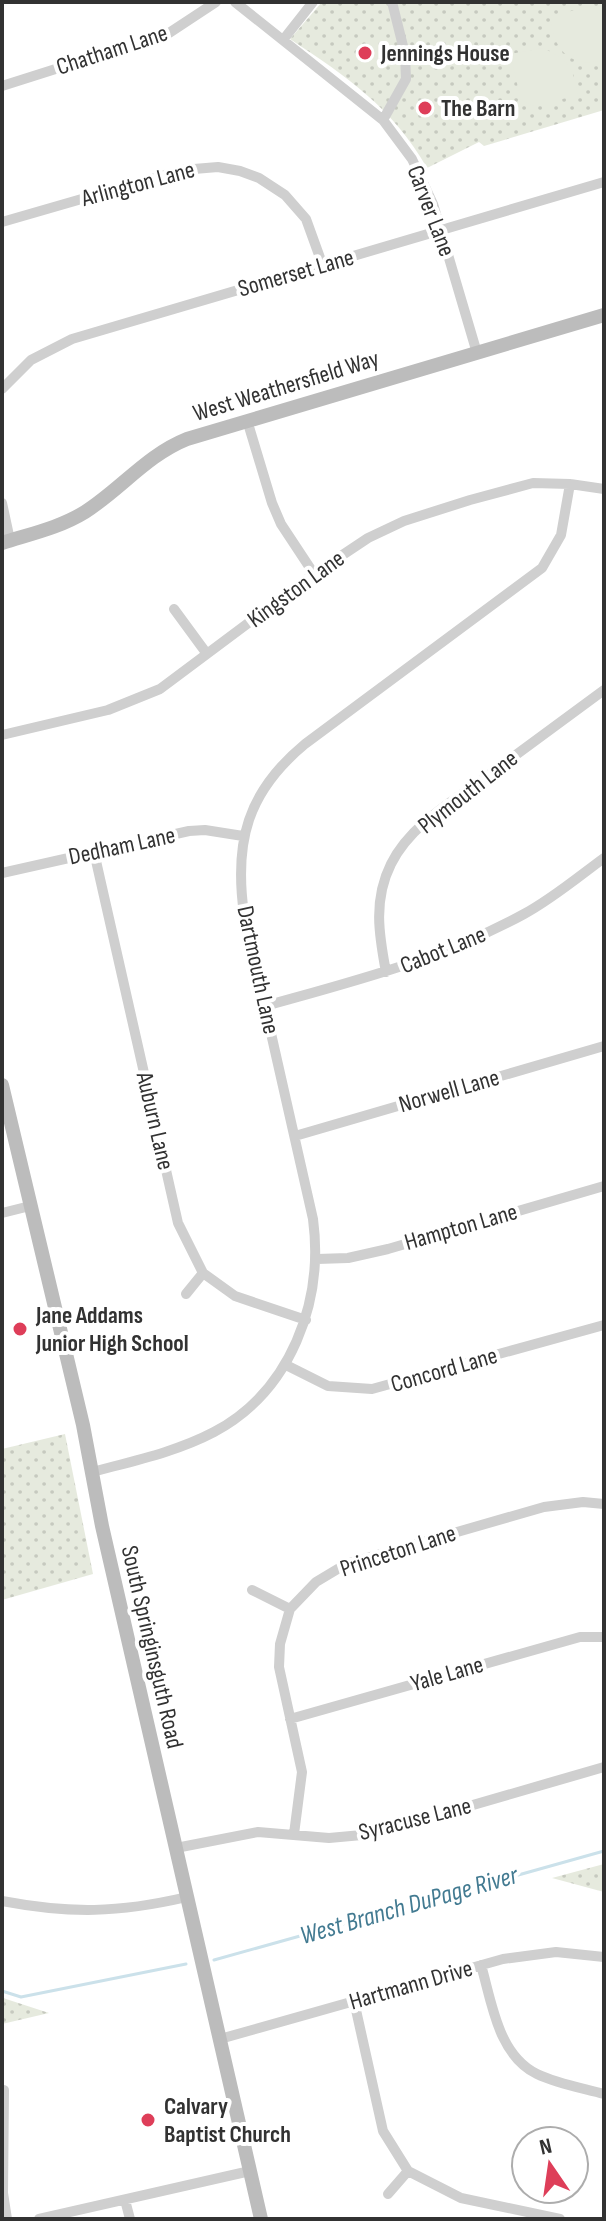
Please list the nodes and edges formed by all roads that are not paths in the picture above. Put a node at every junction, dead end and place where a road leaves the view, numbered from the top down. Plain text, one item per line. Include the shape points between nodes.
1 (216, 2) edge
2 (235, 2) edge
3 (313, 2) edge
4 (392, 2) edge
5 (283, 40) junction
6 (2, 86) edge
7 (383, 120) junction
8 (604, 182) edge
9 (2, 222) edge
10 (441, 230) junction
11 (323, 266) junction
12 (604, 315) edge
13 (477, 353) junction
14 (2, 389) edge
15 (247, 420) junction
16 (570, 484) junction
17 (604, 489) edge
18 (2, 503) edge
19 (6, 542) edge
20 (314, 574) junction
21 (174, 609) dead end
22 (207, 654) junction
23 (604, 690) edge
24 (2, 735) edge
25 (243, 836) junction
26 (94, 852) junction
27 (604, 858) edge
28 (2, 873) edge
29 (386, 972) junction
30 (265, 1006) junction
31 (604, 1046) edge
32 (2, 1085) edge
33 (295, 1136) junction
34 (604, 1186) edge
35 (30, 1206) junction
36 (2, 1213) edge
37 (317, 1259) junction
38 (203, 1273) junction
39 (186, 1294) dead end
40 (306, 1320) junction
41 (604, 1325) edge
42 (286, 1365) junction
43 (92, 1472) junction
44 (604, 1504) edge
45 (252, 1590) dead end
46 (290, 1609) junction
47 (604, 1637) edge
48 (290, 1719) junction
49 (604, 1767) edge
50 (294, 1834) junction
51 (176, 1848) junction
52 (187, 1897) junction
53 (2, 1901) edge
54 (604, 1957) edge
55 (481, 1965) junction
56 (354, 2001) junction
57 (220, 2039) junction
58 (4, 2090) dead end
59 (604, 2094) edge
60 (250, 2171) junction
61 (408, 2171) junction
62 (388, 2194) dead end
63 (125, 2200) junction
64 (7, 2219) edge
65 (39, 2219) edge
66 (130, 2219) edge
67 (261, 2219) edge
68 (560, 2219) edge

1 - 6 street, Chatham Lane via 169,33
2 - 5 street, Carver Lane
3 - 5 street
4 - 7 street via 406,79
5 - 7 street, Carver Lane
7 - 10 street, Carver Lane via 412,159
8 - 10 street, Somerset Lane
9 - 11 street, Arlington Lane via 182,170 218,167 259,178 285,195 306,219
10 - 11 street, Somerset Lane
10 - 13 street, Carver Lane
11 - 14 street, Somerset Lane via 57,344 31,360
12 - 13 street, West Weathersfield Way
13 - 15 street, West Weathersfield Way
15 - 19 street, West Weathersfield Way via 178,443 86,512
15 - 20 street via 281,524
16 - 17 street, Kingston Lane
16 - 20 street, Kingston Lane via 515,487 404,521
16 - 25 street, Dartmouth Lane via 561,535 542,568 291,756 262,793
18 - 19 street
20 - 22 street, Kingston Lane
21 - 22 street
22 - 24 street, Kingston Lane via 160,689 134,700
23 - 29 street, Plymouth Lane via 425,822 399,851 382,889 378,916
25 - 26 street, Dedham Lane via 189,831
25 - 30 street, Dartmouth Lane via 240,885
26 - 28 street, Dedham Lane
26 - 38 street, Auburn Lane via 178,1223
27 - 29 street, Cabot Lane via 527,913 464,944
29 - 30 street, Cabot Lane
30 - 33 street, Dartmouth Lane
31 - 33 street, Norwell Lane
32 - 35 street, South Springinsguth Road
33 - 37 street, Dartmouth Lane
34 - 37 street, Hampton Lane via 388,1249
35 - 36 street
35 - 43 street, South Springinsguth Road
37 - 40 street, Dartmouth Lane
38 - 39 street
38 - 40 street, Auburn Lane via 235,1296
40 - 42 street, Dartmouth Lane
41 - 42 street, Concord Lane via 372,1389 328,1386
42 - 43 street, Dartmouth Lane via 253,1403 211,1433
43 - 51 street, South Springinsguth Road
44 - 46 street, Princeton Lane via 544,1507 346,1564 316,1582
45 - 46 street
46 - 48 street via 278,1658
47 - 48 street, Yale Lane via 580,1637
48 - 50 street via 302,1772
49 - 50 street, Syracuse Lane via 373,1834
50 - 51 street, Syracuse Lane via 238,1835
51 - 52 street, South Springinsguth Road
52 - 53 street via 83,1912
52 - 57 street, South Springinsguth Road
54 - 55 street, Hartmann Drive via 540,1953
55 - 56 street, Hartmann Drive
55 - 59 street via 501,2034 517,2058 538,2075
56 - 57 street, Hartmann Drive
56 - 61 street via 383,2131
57 - 60 street, South Springinsguth Road
58 - 64 street
60 - 63 street
60 - 67 street, South Springinsguth Road
61 - 62 street
61 - 68 street via 461,2198
63 - 65 street
63 - 66 street

